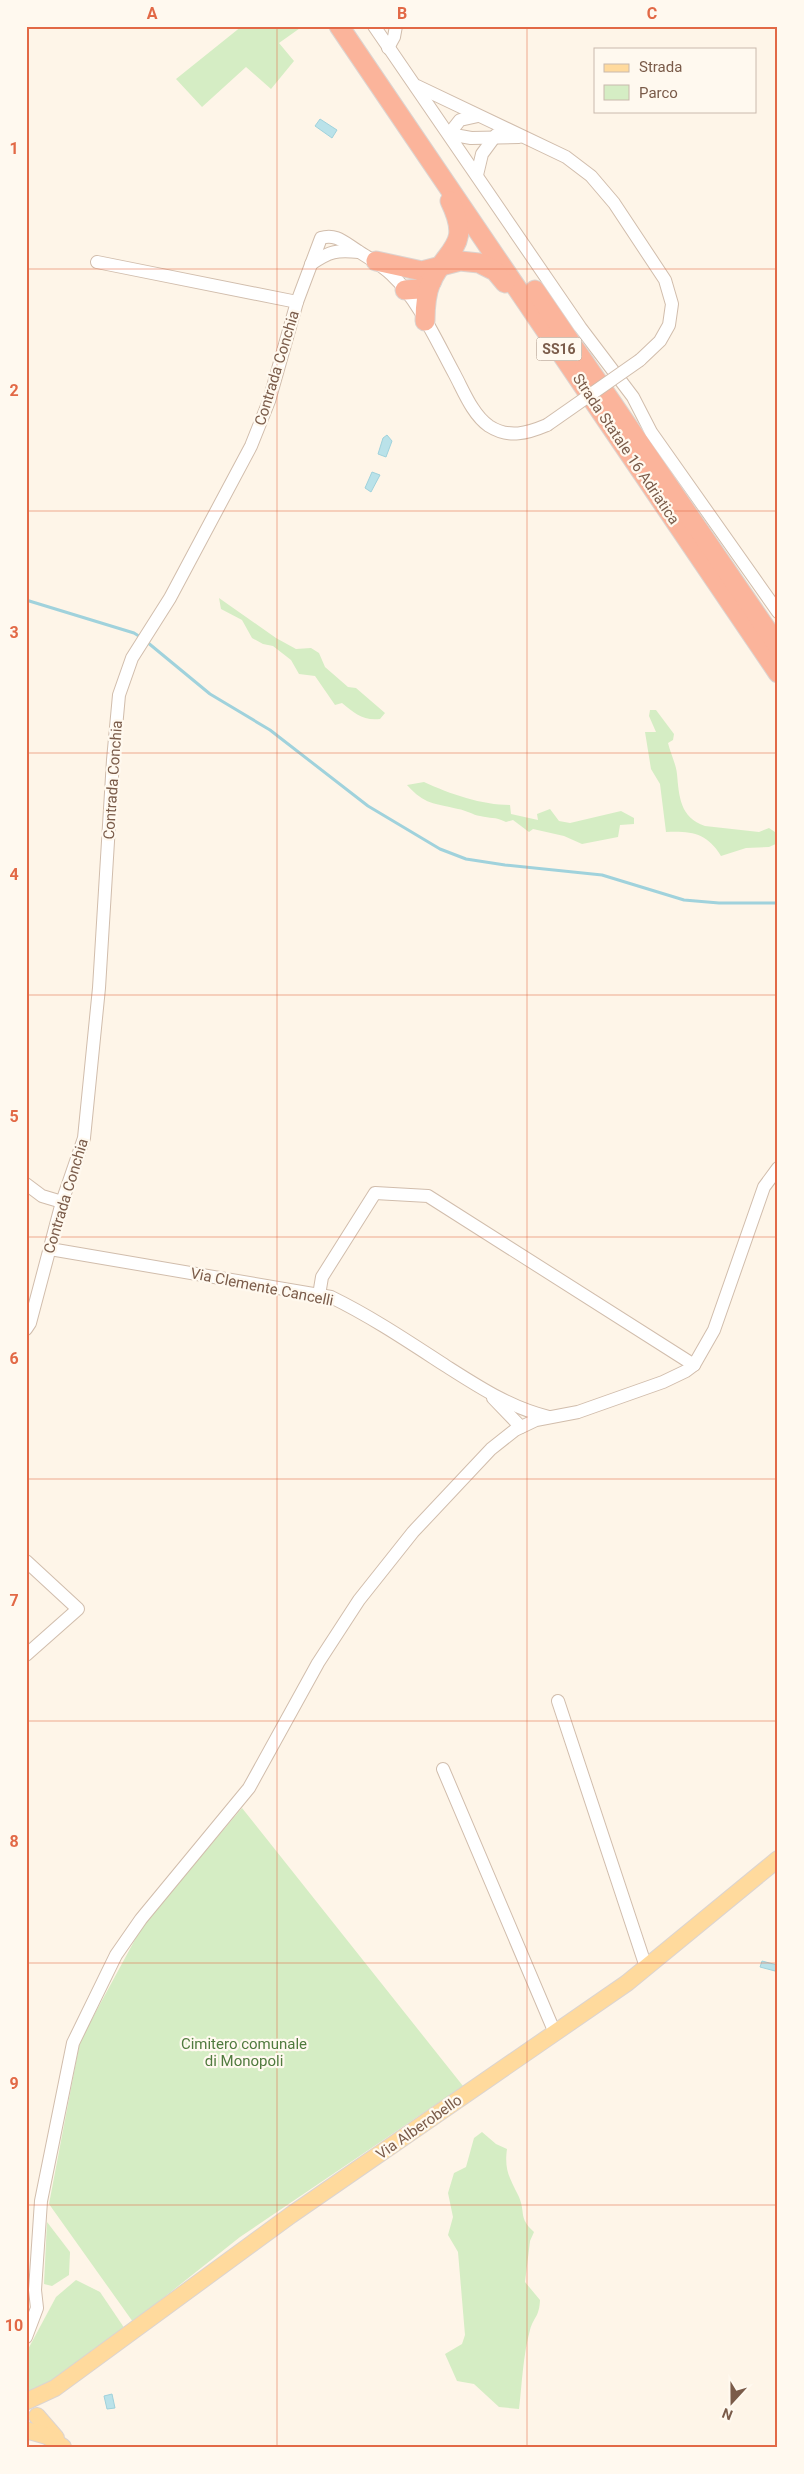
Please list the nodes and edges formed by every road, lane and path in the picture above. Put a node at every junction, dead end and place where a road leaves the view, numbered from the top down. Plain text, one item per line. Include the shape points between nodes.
1 (339, 26) edge
2 (354, 26) edge
3 (374, 26) edge
4 (396, 26) edge
5 (388, 48) junction
6 (414, 85) junction
7 (478, 116) junction
8 (449, 134) junction
9 (496, 136) junction
10 (528, 137) junction
11 (430, 159) junction
12 (477, 175) junction
13 (321, 238) junction
14 (338, 250) junction
15 (359, 252) junction
16 (376, 261) junction
17 (97, 262) dead end
18 (311, 264) junction
19 (432, 273) junction
20 (405, 290) junction
21 (297, 302) junction
22 (425, 321) junction
23 (560, 350) junction
24 (778, 612) edge
25 (778, 646) edge
26 (778, 673) edge
27 (778, 1168) edge
28 (26, 1184) edge
29 (62, 1202) junction
30 (50, 1249) junction
31 (319, 1295) junction
32 (26, 1329) edge
33 (694, 1365) junction
34 (510, 1408) junction
35 (551, 1417) junction
36 (524, 1426) junction
37 (509, 1435) junction
38 (26, 1561) edge
39 (26, 1654) edge
40 (558, 1701) dead end
41 (443, 1770) dead end
42 (778, 1859) edge
43 (646, 1967) junction
44 (555, 2032) junction
45 (26, 2337) edge
46 (31, 2407) edge
47 (26, 2430) edge
48 (63, 2447) edge

1 - 11 highway, Strada Statale 16 Adriatica / SS16
2 - 25 highway, Strada Statale 16 Adriatica / SS16
3 - 5 street
4 - 5 street
5 - 6 street
6 - 7 street
6 - 8 street
7 - 8 street via 460,120
7 - 10 street
8 - 9 street via 470,138
8 - 12 street
9 - 10 street
9 - 12 street via 482,154
10 - 22 street, bridge via 566,157 591,176 614,203 665,280 672,304 668,325 660,341 640,360 547,425 526,434 489,426 476,413
11 - 19 highway via 458,218 458,238
11 - 23 highway, Strada Statale 16 Adriatica / SS16
12 - 24 street via 580,327 633,397 651,432 719,531 753,573
13 - 14 street
13 - 15 street via 330,235 341,239
13 - 18 street, Contrada Conchia
14 - 15 street
14 - 18 street
15 - 16 street
16 - 19 highway
16 - 20 street
17 - 21 street
18 - 21 street, Contrada Conchia
19 - 20 highway via 412,278
19 - 22 highway
19 - 23 highway via 460,261 479,263 495,271
20 - 22 street
21 - 29 street, Contrada Conchia via 269,401 251,446 170,598 132,658 119,695 84,1138
23 - 26 highway, Strada Statale 16 Adriatica / SS16
27 - 33 street via 764,1187 714,1330
28 - 29 street via 42,1196
29 - 30 street, Contrada Conchia
30 - 31 street, Via Clemente Cancelli
30 - 32 street, Contrada Conchia
31 - 33 street via 322,1277 374,1193 428,1196
31 - 34 street, Via Clemente Cancelli via 356,1309
33 - 35 street via 663,1382 578,1412
34 - 35 street, Via Clemente Cancelli
34 - 36 street via 526,1419
34 - 37 street
35 - 36 street
36 - 37 street
37 - 45 street via 491,1449 413,1532 359,1600 308,1680 249,1788 141,1919 116,1955 73,2043 41,2201 35,2290 37,2308
38 - 39 street via 78,1610
40 - 43 street
41 - 44 street
42 - 43 main road, Via Alberobello
43 - 44 main road, Via Alberobello
44 - 46 main road, Via Alberobello via 291,2215
46 - 47 main road via 33,2425
46 - 48 main road
47 - 48 main road via 46,2436

